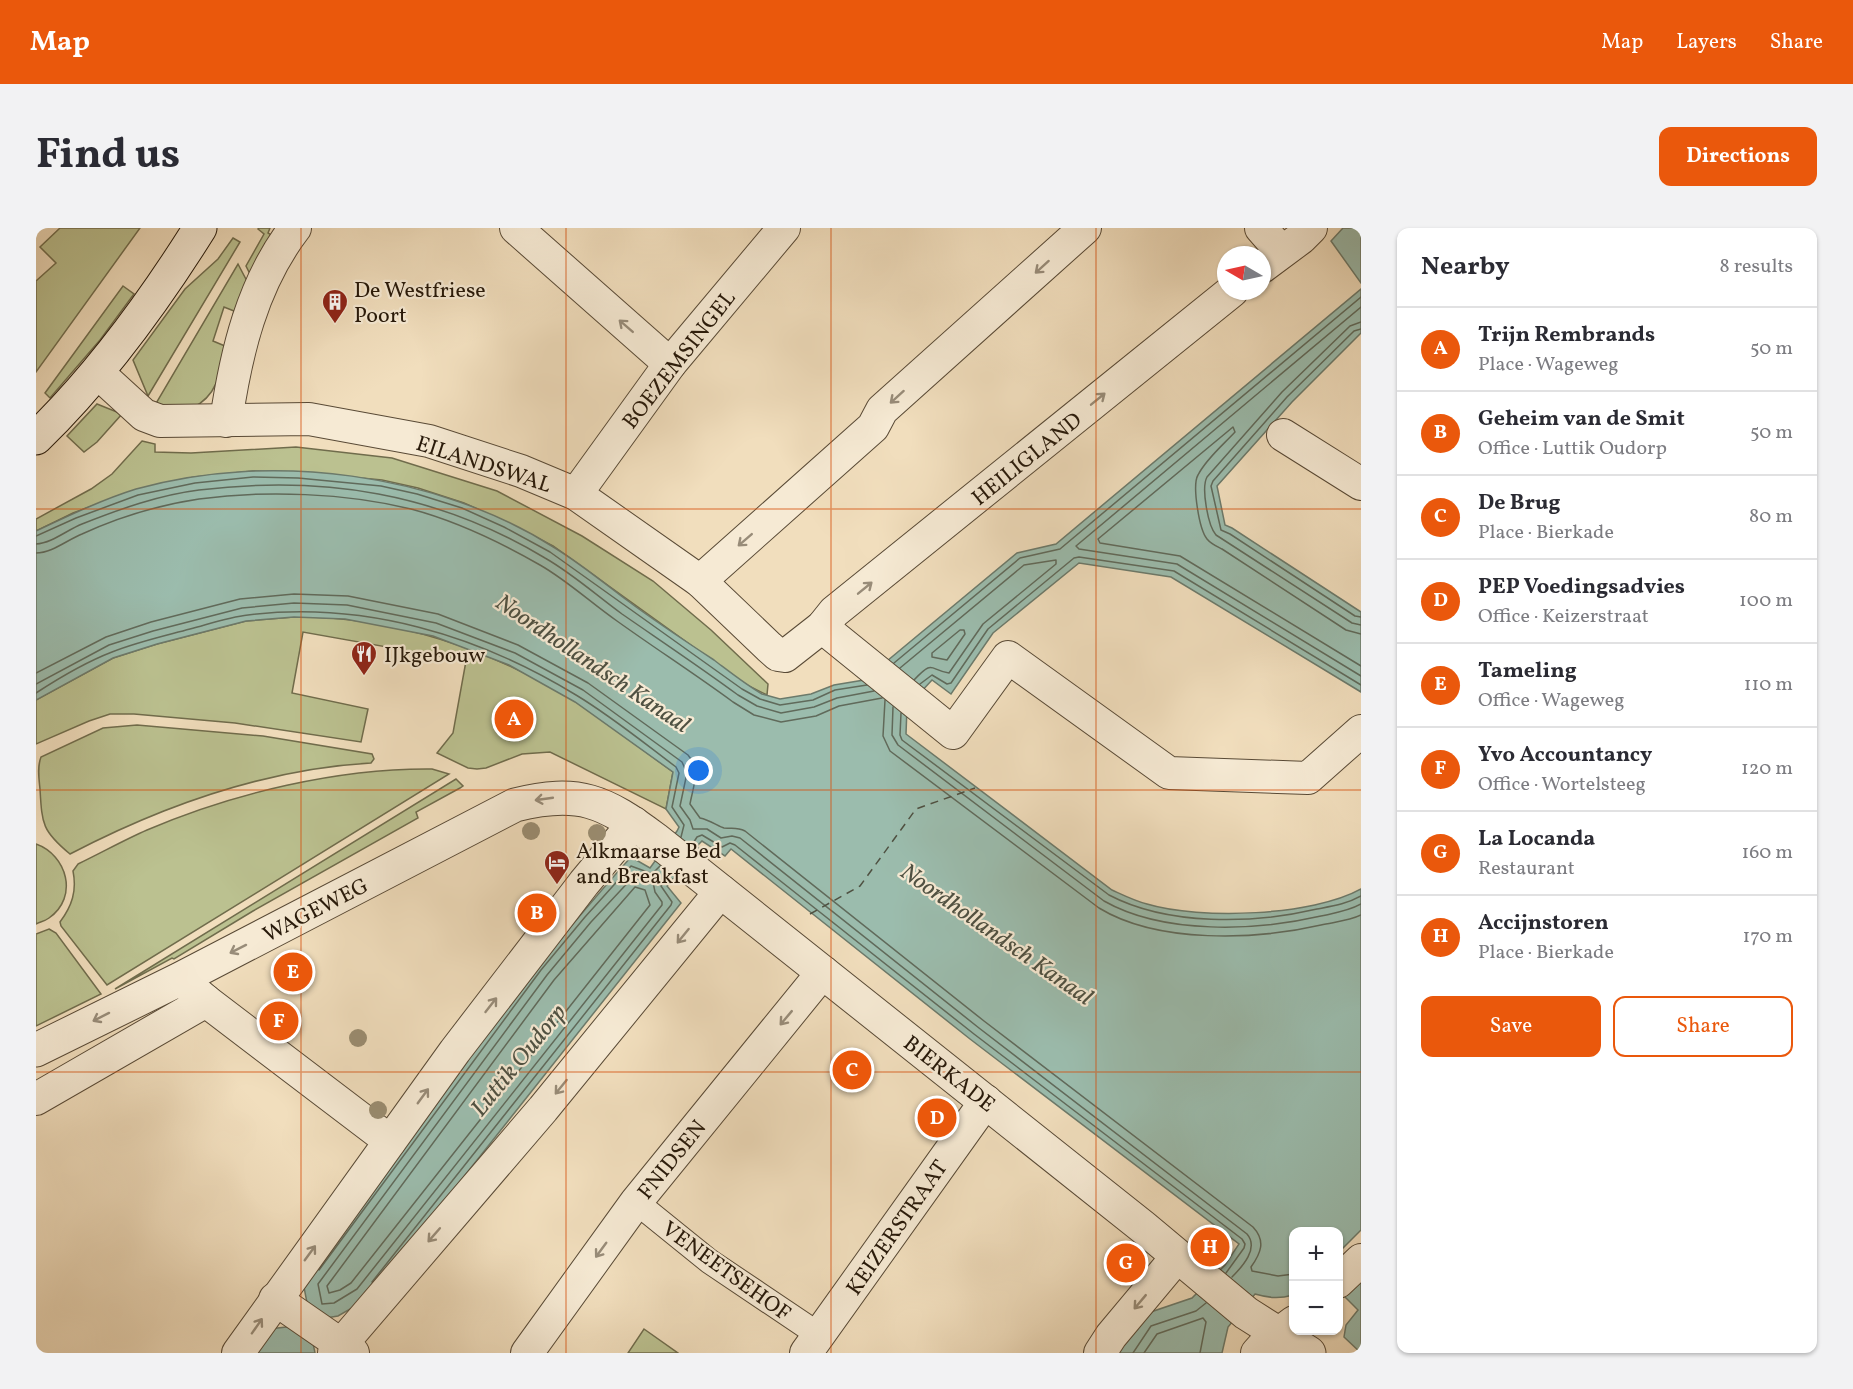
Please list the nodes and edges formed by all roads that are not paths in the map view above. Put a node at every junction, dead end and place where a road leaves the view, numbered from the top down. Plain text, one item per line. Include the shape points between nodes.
1 (200, 228) edge
2 (295, 228) edge
3 (516, 228) edge
4 (784, 228) edge
5 (1085, 228) edge
6 (1261, 228) edge
7 (1311, 228) edge
8 (1272, 259) edge
9 (1221, 300) edge
10 (670, 364) junction
11 (97, 372) junction
12 (226, 421) junction
13 (1283, 435) dead end
14 (36, 438) edge
15 (1361, 484) edge
16 (576, 494) junction
17 (700, 581) junction
18 (822, 627) junction
19 (1361, 731) edge
20 (645, 831) junction
21 (721, 891) junction
22 (823, 972) junction
23 (180, 979) junction
24 (206, 1001) junction
25 (36, 1050) edge
26 (36, 1099) edge
27 (986, 1101) junction
28 (390, 1141) junction
29 (636, 1202) junction
30 (1177, 1257) junction
31 (320, 1333) edge
32 (1276, 1336) edge
33 (813, 1344) edge
34 (238, 1353) edge
35 (527, 1353) edge
36 (1100, 1353) edge
37 (1309, 1353) edge

1 - 11 street
2 - 12 street via 250,311 232,378
10 -> 3 street
4 - 10 street, BOEZEMSINGEL
5 -> 17 street via 882,410 873,427
6 - 8 street
7 - 8 street
18 -> 9 street, HEILIGLAND via 834,612
10 - 16 street, BOEZEMSINGEL
11 - 12 street, EILANDSWAL via 153,419
11 - 14 street
12 - 16 street, EILANDSWAL via 309,419 429,441
13 - 15 street
16 - 17 street, EILANDSWAL
17 - 18 street, EILANDSWAL via 778,655 791,653
18 - 19 street via 953,733 1008,657 1169,773 1308,778
20 - 21 street, BIERKADE
20 -> 23 street, WAGEWEG via 601,804 574,797 551,797 515,805
28 -> 20 street via 584,883
21 - 22 street, BIERKADE
21 -> 31 street via 543,1109
22 - 27 street, BIERKADE
22 -> 29 street, FNIDSEN
23 - 24 street
23 -> 25 street, WAGEWEG
24 - 26 street
24 - 28 street
27 - 30 street, BIERKADE
27 - 33 street, KEIZERSTRAAT
31 -> 28 street
29 - 33 street, VENEETSEHOF
29 -> 35 street, FNIDSEN
30 - 32 street, BIERKADE
30 -> 36 street
34 -> 31 street
32 - 37 street, BIERKADE

